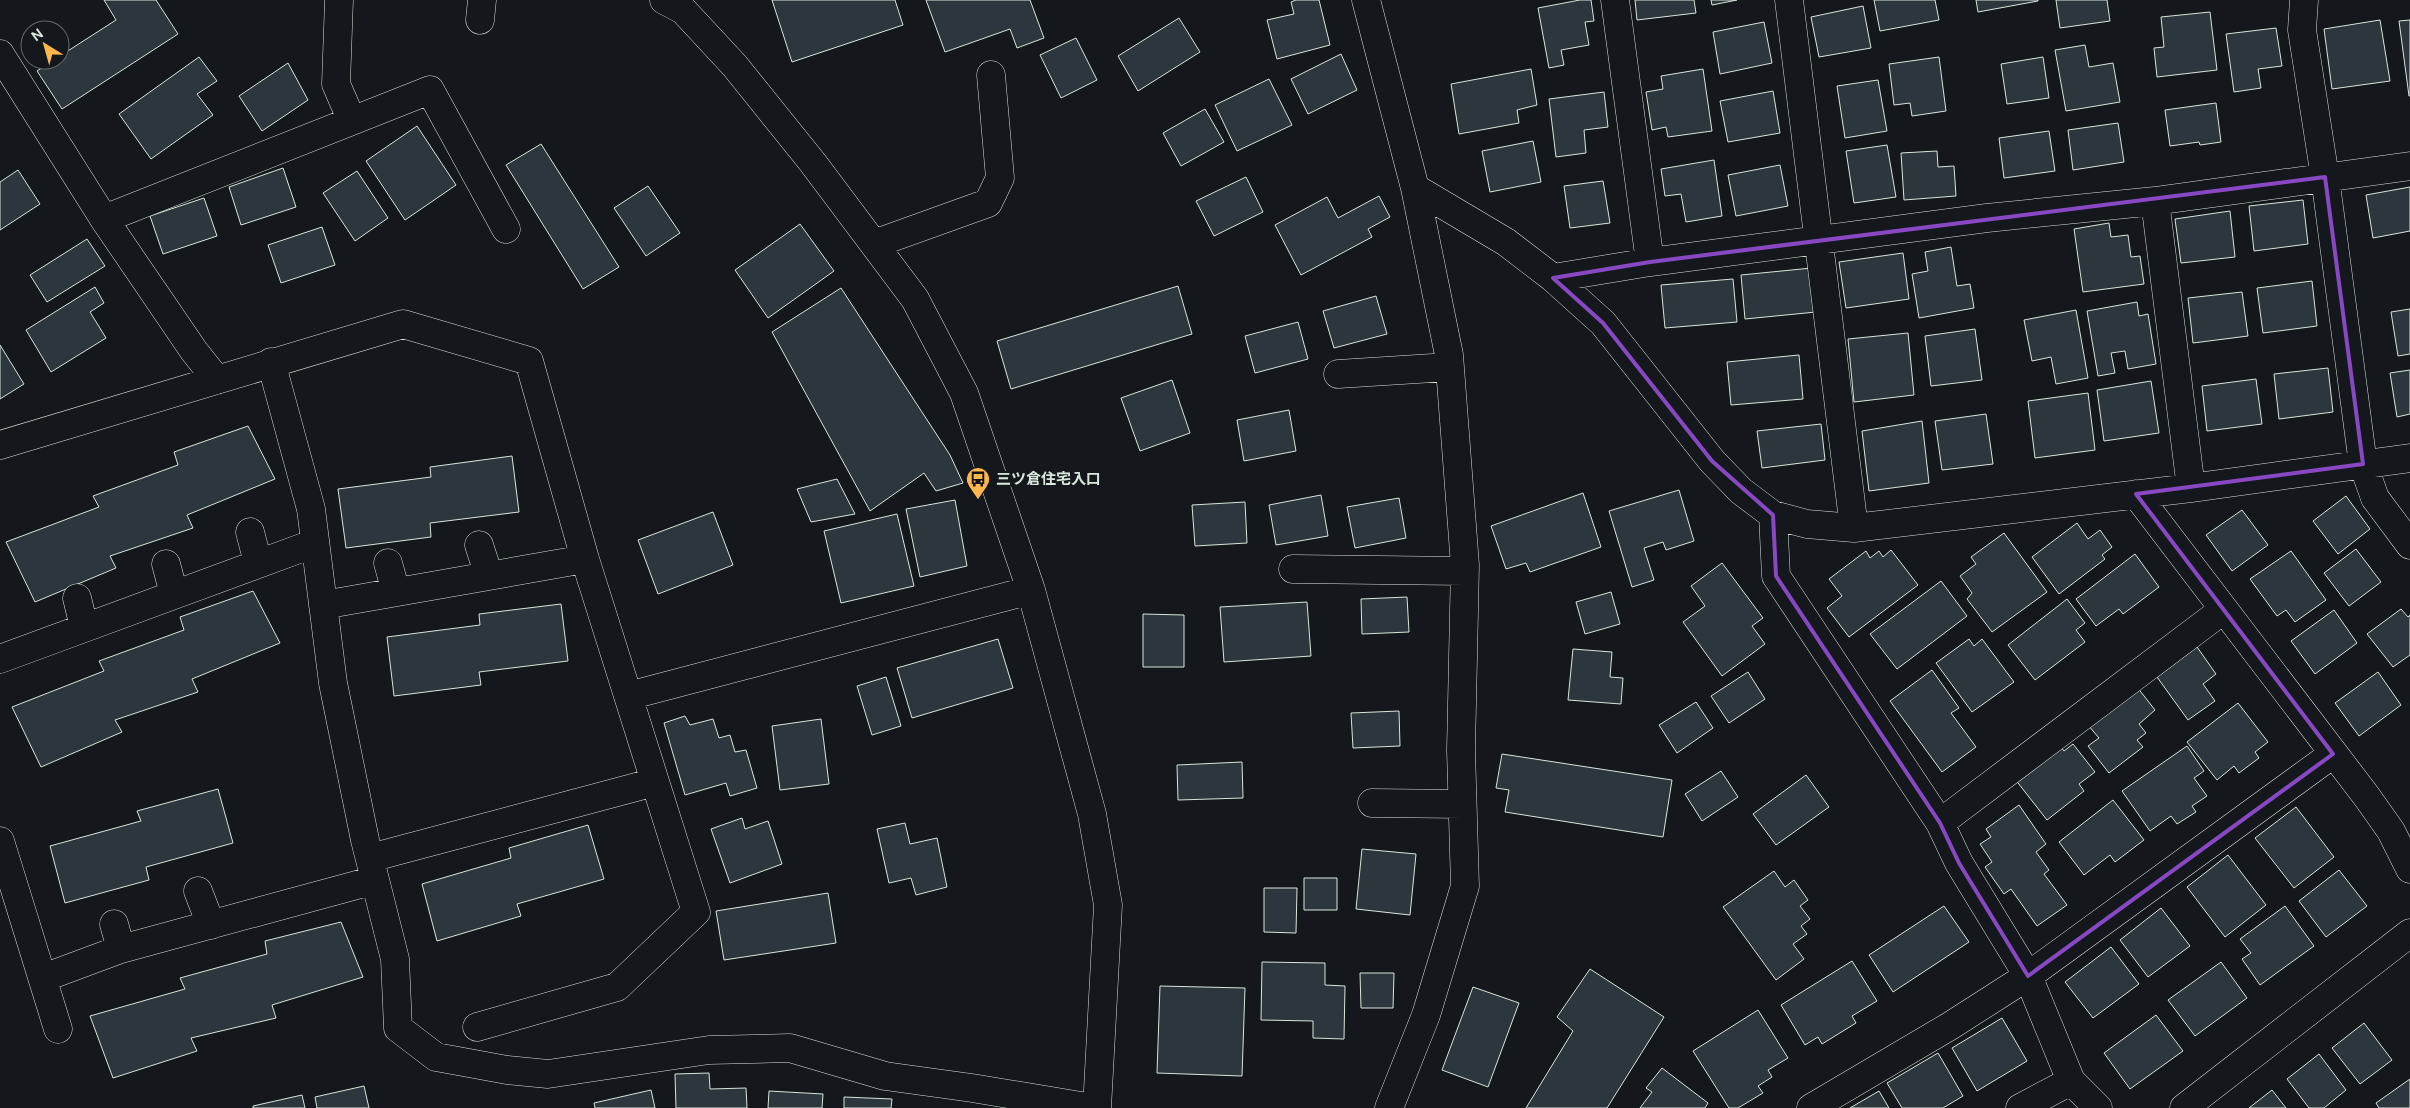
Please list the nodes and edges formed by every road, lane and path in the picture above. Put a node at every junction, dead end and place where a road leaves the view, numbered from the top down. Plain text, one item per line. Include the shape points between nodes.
1 (339, 0) edge
2 (664, 0) edge
3 (1366, 0) edge
4 (1615, 0) edge
5 (1789, 0) edge
6 (2304, 0) edge
7 (0, 54) edge
8 (991, 75) dead end
9 (352, 121) junction
10 (2410, 166) edge
11 (2325, 177) junction
12 (1416, 188) junction
13 (2155, 201) junction
14 (104, 219) junction
15 (506, 229) dead end
16 (1819, 240) junction
17 (874, 244) junction
18 (1650, 262) junction
19 (1553, 278) junction
20 (271, 362) junction
21 (1449, 367) junction
22 (1338, 374) dead end
23 (217, 380) junction
24 (0, 445) edge
25 (2410, 458) edge
26 (2363, 464) junction
27 (2191, 488) junction
28 (2136, 494) junction
29 (1773, 515) junction
30 (1854, 528) junction
31 (250, 532) dead end
32 (315, 543) junction
33 (2410, 544) edge
34 (480, 545) dead end
35 (585, 559) junction
36 (258, 563) junction
37 (388, 563) dead end
38 (166, 564) dead end
39 (1293, 569) dead end
40 (1464, 571) junction
41 (489, 576) junction
42 (1031, 590) junction
43 (396, 592) junction
44 (174, 594) junction
45 (77, 598) dead end
46 (323, 605) junction
47 (2223, 610) junction
48 (84, 627) junction
49 (0, 659) edge
50 (628, 696) junction
51 (2333, 754) junction
52 (655, 782) junction
53 (1372, 803) dead end
54 (1462, 804) junction
55 (1940, 822) junction
56 (0, 841) edge
57 (372, 869) junction
58 (2410, 869) edge
59 (198, 891) dead end
60 (114, 924) dead end
61 (211, 925) junction
62 (2410, 933) edge
63 (121, 950) junction
64 (2028, 976) junction
65 (43, 978) junction
66 (477, 1027) dead end
67 (58, 1029) dead end
68 (2071, 1081) junction
69 (1093, 1108) edge
70 (1097, 1108) edge
71 (1388, 1108) edge
72 (1811, 1108) edge
73 (2020, 1108) edge
74 (2098, 1108) edge
75 (2184, 1108) edge

1 - 9 street via 336,84
2 - 17 street via 683,10 735,66
3 - 12 street
4 - 18 street
5 - 16 street
6 - 11 street via 2302,30
7 - 14 street
8 - 17 street via 1000,178 988,202
9 - 14 street
9 - 15 street via 430,90
10 - 11 street
11 - 13 street
11 - 26 street
12 - 19 street via 1506,242
12 - 21 street
13 - 16 street
13 - 27 street
14 - 23 street
16 - 18 street
16 - 30 street
17 - 42 street via 915,299 964,393
18 - 19 street
19 - 29 street via 1602,323 1712,461 1741,491
20 - 23 street
20 - 32 street via 311,509
20 - 35 street via 403,324 529,361
21 - 22 street
21 - 40 street
23 - 24 street
25 - 26 street
26 - 27 street
26 - 33 street via 2375,498
27 - 28 street
28 - 30 street
28 - 47 street
29 - 30 street via 1807,524
29 - 55 street via 1776,576
31 - 36 street
32 - 36 street
32 - 46 street
34 - 41 street
35 - 41 street
35 - 50 street
36 - 44 street
37 - 43 street
38 - 44 street
39 - 40 street
40 - 54 street
41 - 43 street
42 - 50 street
42 - 70 street via 1092,814 1108,905
43 - 46 street
44 - 48 street
45 - 48 street
46 - 57 street via 333,683
47 - 51 street
47 - 55 street
48 - 49 street
50 - 52 street
51 - 58 street via 2390,831
51 - 64 street
52 - 57 street
52 - 66 street via 696,912 617,988
53 - 54 street
54 - 71 street via 1465,886 1426,1015
55 - 64 street via 1959,862
56 - 65 street
57 - 61 street
57 - 69 street via 395,959 398,1028 436,1058 548,1074 709,1050 790,1048 885,1076
59 - 61 street
60 - 63 street
61 - 63 street
62 - 75 street
63 - 65 street
64 - 68 street
64 - 72 street
65 - 67 street
68 - 73 street
68 - 74 street

